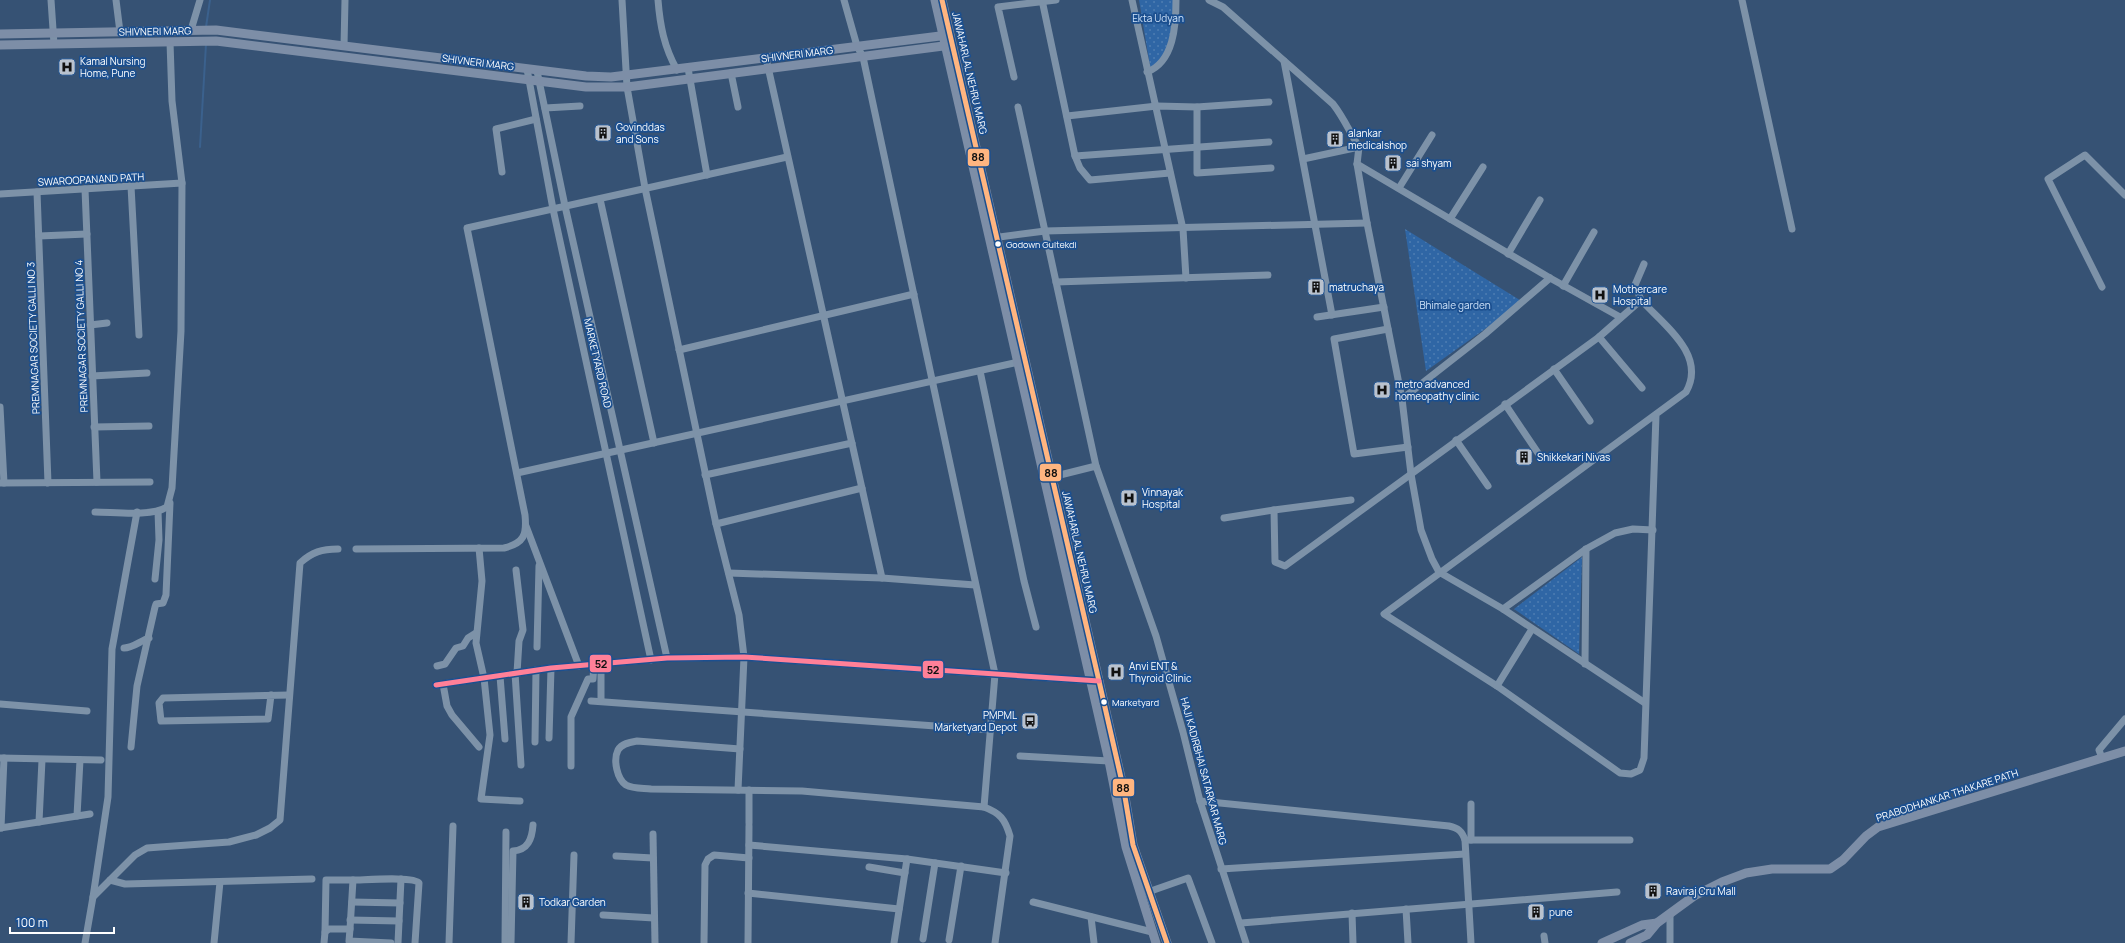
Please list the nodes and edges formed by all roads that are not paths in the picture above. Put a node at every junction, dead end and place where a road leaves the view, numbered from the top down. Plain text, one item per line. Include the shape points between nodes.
1 (51, 0) edge
2 (116, 0) edge
3 (200, 0) edge
4 (345, 0) edge
5 (622, 0) edge
6 (658, 0) edge
7 (844, 0) edge
8 (935, 0) edge
9 (942, 0) edge
10 (1056, 0) edge
11 (1132, 0) edge
12 (1176, 0) edge
13 (1209, 0) edge
14 (1742, 0) edge
15 (1042, 1) edge
16 (194, 31) junction
17 (120, 32) junction
18 (54, 33) junction
19 (0, 34) edge
20 (946, 35) junction
21 (170, 42) junction
22 (54, 44) junction
23 (0, 45) edge
24 (949, 45) junction
25 (344, 46) junction
26 (857, 46) junction
27 (863, 57) junction
28 (766, 58) junction
29 (1284, 61) junction
30 (688, 68) junction
31 (768, 68) junction
32 (527, 69) junction
33 (677, 70) junction
34 (538, 71) junction
35 (1147, 72) junction
36 (731, 73) junction
37 (625, 75) junction
38 (1014, 77) dead end
39 (690, 78) junction
40 (529, 80) junction
41 (539, 81) junction
42 (627, 87) junction
43 (1269, 102) dead end
44 (580, 106) dead end
45 (738, 106) dead end
46 (1157, 106) junction
47 (1018, 107) dead end
48 (1197, 107) junction
49 (545, 108) junction
50 (1066, 116) junction
51 (536, 119) junction
52 (1432, 135) dead end
53 (1269, 142) dead end
54 (1196, 146) junction
55 (1359, 147) junction
56 (1164, 149) junction
57 (1075, 156) junction
58 (787, 157) junction
59 (1303, 159) junction
60 (1357, 164) junction
61 (1483, 166) dead end
62 (1271, 168) dead end
63 (502, 172) dead end
64 (1170, 173) junction
65 (707, 175) junction
66 (182, 183) junction
67 (131, 186) junction
68 (645, 188) junction
69 (1398, 188) junction
70 (85, 189) junction
71 (37, 192) junction
72 (0, 194) edge
73 (2125, 195) edge
74 (600, 199) junction
75 (1540, 200) dead end
76 (565, 206) junction
77 (553, 209) junction
78 (1450, 219) junction
79 (1367, 223) junction
80 (1315, 224) junction
81 (1183, 229) junction
82 (1792, 229) dead end
83 (1045, 231) junction
84 (1594, 232) dead end
85 (86, 234) junction
86 (39, 236) junction
87 (993, 238) junction
88 (1508, 254) junction
89 (1644, 264) dead end
90 (1268, 275) dead end
91 (1186, 278) junction
92 (1550, 278) junction
93 (1056, 282) junction
94 (1563, 286) junction
95 (2102, 286) dead end
96 (914, 294) junction
97 (1641, 300) junction
98 (1384, 306) junction
99 (1332, 315) junction
100 (823, 316) junction
101 (1317, 317) dead end
102 (1620, 317) junction
103 (107, 323) dead end
104 (90, 325) junction
105 (1388, 329) junction
106 (139, 335) dead end
107 (1599, 337) junction
108 (679, 350) junction
109 (1021, 362) junction
110 (1554, 369) junction
111 (980, 371) junction
112 (147, 374) dead end
113 (92, 376) junction
114 (932, 382) junction
115 (1642, 388) dead end
116 (1402, 399) junction
117 (842, 401) junction
118 (1505, 404) junction
119 (0, 407) edge
120 (1656, 415) junction
121 (1590, 421) dead end
122 (149, 426) dead end
123 (94, 428) junction
124 (696, 434) junction
125 (1456, 440) junction
126 (654, 443) junction
127 (852, 443) junction
128 (1408, 447) junction
129 (619, 451) junction
130 (1538, 452) dead end
131 (608, 453) junction
132 (1096, 466) junction
133 (517, 473) junction
134 (1411, 474) junction
135 (705, 475) junction
136 (1052, 477) junction
137 (97, 482) junction
138 (150, 482) dead end
139 (2, 483) edge
140 (48, 483) junction
141 (1488, 486) dead end
142 (862, 488) junction
143 (1351, 500) dead end
144 (170, 501) junction
145 (1274, 510) junction
146 (158, 511) junction
147 (95, 512) dead end
148 (137, 512) junction
149 (1224, 518) dead end
150 (716, 524) junction
151 (526, 526) junction
152 (1653, 530) junction
153 (479, 548) junction
154 (338, 549) dead end
155 (356, 549) dead end
156 (1586, 549) junction
157 (540, 565) junction
158 (516, 570) dead end
159 (1440, 572) junction
160 (729, 573) junction
161 (882, 578) junction
162 (155, 579) dead end
163 (975, 585) junction
164 (1503, 609) junction
165 (1036, 627) dead end
166 (1532, 629) junction
167 (476, 633) junction
168 (149, 638) junction
169 (537, 647) dead end
170 (124, 648) dead end
171 (744, 657) junction
172 (667, 658) junction
173 (651, 660) junction
174 (598, 664) junction
175 (1585, 664) junction
176 (437, 666) dead end
177 (579, 666) junction
178 (551, 668) junction
179 (536, 670) junction
180 (516, 673) junction
181 (995, 674) junction
182 (500, 676) junction
183 (484, 678) junction
184 (1095, 681) junction
185 (1497, 686) junction
186 (289, 694) junction
187 (271, 695) junction
188 (591, 701) dead end
189 (601, 701) junction
190 (1645, 703) junction
191 (0, 704) edge
192 (87, 711) dead end
193 (741, 711) junction
194 (2125, 719) edge
195 (991, 730) junction
196 (549, 738) dead end
197 (505, 739) dead end
198 (535, 742) dead end
199 (479, 747) dead end
200 (131, 748) dead end
201 (740, 749) junction
202 (2125, 751) edge
203 (1020, 756) dead end
204 (2, 758) edge
205 (2102, 758) junction
206 (42, 760) junction
207 (80, 760) junction
208 (101, 760) dead end
209 (1109, 762) junction
210 (521, 765) dead end
211 (571, 766) dead end
212 (738, 790) junction
213 (749, 790) junction
214 (1200, 800) junction
215 (520, 801) dead end
216 (1471, 804) dead end
217 (984, 807) junction
218 (90, 814) dead end
219 (78, 816) junction
220 (39, 822) junction
221 (533, 825) dead end
222 (452, 826) dead end
223 (1, 828) edge
224 (506, 832) dead end
225 (653, 834) dead end
226 (1468, 840) junction
227 (1630, 840) dead end
228 (749, 845) junction
229 (1465, 854) junction
230 (574, 855) dead end
231 (616, 856) dead end
232 (653, 858) junction
233 (749, 858) junction
234 (907, 859) junction
235 (935, 863) junction
236 (961, 866) junction
237 (869, 868) dead end
238 (1221, 869) junction
239 (905, 873) junction
240 (1006, 873) junction
241 (312, 879) dead end
242 (401, 879) junction
243 (110, 880) junction
244 (353, 880) junction
245 (220, 882) junction
246 (1144, 888) junction
247 (1618, 892) dead end
248 (748, 893) junction
249 (93, 897) junction
250 (352, 902) junction
251 (400, 902) junction
252 (1033, 902) dead end
253 (1467, 904) junction
254 (899, 909) junction
255 (1406, 909) junction
256 (1352, 913) junction
257 (1670, 914) junction
258 (603, 915) dead end
259 (1091, 917) junction
260 (654, 918) junction
261 (350, 920) junction
262 (399, 921) junction
263 (1241, 923) junction
264 (1657, 923) junction
265 (350, 929) junction
266 (325, 932) junction
267 (1152, 932) junction
268 (923, 939) dead end
269 (949, 940) dead end
270 (349, 942) edge
271 (85, 943) edge
272 (214, 943) edge
273 (324, 943) edge
274 (391, 943) edge
275 (398, 943) edge
276 (416, 943) edge
277 (449, 943) edge
278 (505, 943) edge
279 (511, 943) edge
280 (571, 943) edge
281 (655, 943) edge
282 (704, 943) edge
283 (748, 943) edge
284 (894, 943) edge
285 (995, 943) edge
286 (1094, 943) edge
287 (1156, 943) edge
288 (1167, 943) edge
289 (1212, 943) edge
290 (1246, 943) edge
291 (1353, 943) edge
292 (1408, 943) edge
293 (1471, 943) edge
294 (1602, 943) edge
295 (1630, 943) edge
296 (1670, 943) edge

1 - 18 street
2 - 17 street
3 - 16 street
4 - 25 street
5 - 37 street
6 - 33 street via 665,46
7 - 26 street
8 - 20 main road, JAWAHARLAL NEHRU MARG
9 - 20 main road, JAWAHARLAL NEHRU MARG
10 - 15 street
11 - 35 street
12 - 35 street via 1172,38 1166,57 1156,68
13 - 29 street via 1223,7
14 - 82 street
15 - 38 street via 998,8
15 - 50 street
16 - 17 main road, SHIVNERI MARG
16 - 25 main road, SHIVNERI MARG via 216,30
17 - 18 main road, SHIVNERI MARG
18 - 19 main road, SHIVNERI MARG
18 - 22 street
20 - 24 main road, JAWAHARLAL NEHRU MARG
20 - 26 main road, SHIVNERI MARG
21 - 22 main road, SHIVNERI MARG
21 - 40 main road, SHIVNERI MARG via 216,41
21 - 66 street via 172,101
22 - 23 main road, SHIVNERI MARG
24 - 27 main road, SHIVNERI MARG
24 - 87 main road, JAWAHARLAL NEHRU MARG
25 - 32 main road, SHIVNERI MARG
26 - 27 street
26 - 28 main road, SHIVNERI MARG
27 - 31 main road, SHIVNERI MARG
27 - 96 street
28 - 30 main road, SHIVNERI MARG
28 - 31 street
29 - 55 street via 1333,104
29 - 59 street
30 - 33 main road, SHIVNERI MARG
30 - 39 street
31 - 36 main road, SHIVNERI MARG
31 - 58 street
32 - 34 main road, SHIVNERI MARG
32 - 40 street, MARKETYARD ROAD
33 - 37 main road, SHIVNERI MARG
34 - 37 main road, SHIVNERI MARG via 586,76
34 - 41 street, MARKETYARD ROAD
35 - 46 street
36 - 39 main road, SHIVNERI MARG
36 - 45 street
37 - 42 street
39 - 42 main road, SHIVNERI MARG
39 - 65 street
40 - 41 main road, SHIVNERI MARG
40 - 51 street, MARKETYARD ROAD
41 - 42 main road, SHIVNERI MARG via 586,87
41 - 49 street, MARKETYARD ROAD
42 - 68 street
43 - 48 street
44 - 49 street
46 - 48 street
46 - 50 street
46 - 56 street
47 - 83 street, HAJI KADIRBHAI SATARKAR MARG
48 - 54 street
49 - 76 street, MARKETYARD ROAD
50 - 57 street
51 - 63 street via 496,129
51 - 77 street, MARKETYARD ROAD
52 - 69 street
53 - 54 street
54 - 56 street
54 - 62 street via 1197,174
55 - 59 street
55 - 60 street
56 - 57 street
56 - 64 street
57 - 64 street via 1080,168 1090,180
58 - 65 street
58 - 100 street
59 - 80 street
60 - 69 street
60 - 79 street
61 - 78 street
64 - 81 street
65 - 68 street
66 - 67 street, SWAROOPANAND PATH
66 - 144 street via 181,331
67 - 70 street, SWAROOPANAND PATH
67 - 106 street
68 - 74 street
68 - 108 street
69 - 78 street
70 - 71 street, SWAROOPANAND PATH
70 - 85 street, PREMNAGAR SOCIETY GALLI NO 4
71 - 72 street, SWAROOPANAND PATH
71 - 86 street, PREMNAGAR SOCIETY GALLI NO 3
73 - 95 street via 2085,155 2048,179
74 - 76 street
74 - 126 street
75 - 88 street
76 - 77 street
76 - 129 street, MARKETYARD ROAD
77 - 131 street, MARKETYARD ROAD
77 - 133 street via 467,228
78 - 88 street
79 - 80 street
79 - 98 street
80 - 81 street
80 - 99 street
81 - 83 street
81 - 91 street
83 - 87 street
83 - 93 street, HAJI KADIRBHAI SATARKAR MARG
84 - 94 street
85 - 86 street
85 - 104 street, PREMNAGAR SOCIETY GALLI NO 4
86 - 140 street, PREMNAGAR SOCIETY GALLI NO 3
87 - 109 main road, JAWAHARLAL NEHRU MARG
88 - 92 street
89 - 97 street via 1635,285
90 - 91 street
91 - 93 street
92 - 94 street
92 - 116 street via 1486,334
93 - 132 street, HAJI KADIRBHAI SATARKAR MARG
94 - 102 street
96 - 100 street
96 - 114 street
97 - 102 street
97 - 120 street via 1687,349 1693,368 1693,377 1686,392
98 - 99 street
98 - 105 street
99 - 101 street
100 - 108 street
100 - 117 street
102 - 107 street
103 - 104 street
104 - 113 street, PREMNAGAR SOCIETY GALLI NO 4
105 - 116 street
105 - 128 street via 1334,339 1354,454
107 - 110 street
107 - 115 street
108 - 124 street
109 - 111 street
109 - 136 main road, JAWAHARLAL NEHRU MARG
109 - 184 main road, JAWAHARLAL NEHRU MARG
110 - 118 street
110 - 121 street
111 - 114 street
111 - 165 street
112 - 113 street
113 - 123 street, PREMNAGAR SOCIETY GALLI NO 4
114 - 117 street
114 - 163 street
116 - 128 street
117 - 124 street
117 - 127 street
118 - 125 street
118 - 130 street
119 - 139 street
120 - 152 street
120 - 159 street
122 - 123 street
123 - 137 street, PREMNAGAR SOCIETY GALLI NO 4
124 - 126 street
124 - 135 street
125 - 134 street
125 - 141 street
126 - 129 street
127 - 135 street
127 - 142 street
128 - 134 street
129 - 131 street
129 - 172 street, MARKETYARD ROAD
131 - 133 street
131 - 173 street, MARKETYARD ROAD
132 - 136 street
132 - 214 street, HAJI KADIRBHAI SATARKAR MARG via 1156,636
133 - 151 street
134 - 145 street via 1285,566 1275,562
134 - 159 street via 1426,547
135 - 150 street
136 - 184 main road, JAWAHARLAL NEHRU MARG
137 - 138 street
137 - 140 street
139 - 140 street
142 - 150 street
142 - 161 street
143 - 145 street
144 - 146 street via 167,508
144 - 168 street via 166,595 163,603 156,604
145 - 149 street
146 - 148 street
146 - 162 street
147 - 148 street
148 - 249 street via 112,649 108,797
150 - 160 street
151 - 153 street via 521,541 516,545 504,548
151 - 157 street
152 - 156 street via 1633,529 1615,533
152 - 190 street
153 - 155 street
153 - 167 street via 482,581
154 - 186 street via 321,549 308,555 300,563
156 - 164 street
156 - 175 street
157 - 169 street
157 - 177 street
158 - 180 street via 523,630
159 - 164 street
159 - 185 street via 1384,614
160 - 161 street
160 - 171 street via 739,615
161 - 163 street
163 - 181 street
164 - 166 street
166 - 175 street
166 - 185 street
167 - 176 street via 468,638 463,646 456,648 445,664
167 - 183 street via 478,656
168 - 170 street via 131,648
168 - 200 street via 137,686
171 - 172 street
171 - 181 street
171 - 193 street
172 - 173 street
173 - 174 street
174 - 177 street
174 - 189 street
174 - 211 street via 593,679 588,679 571,717
175 - 190 street
177 - 178 street
178 - 179 street
178 - 196 street
179 - 180 street
179 - 198 street
180 - 182 street
180 - 210 street
181 - 184 street
181 - 195 street
182 - 183 street
182 - 197 street
183 - 199 street via 440,685 452,715
183 - 215 street via 490,735 481,799
184 - 209 main road, JAWAHARLAL NEHRU MARG
184 - 246 main road, JAWAHARLAL NEHRU MARG via 1124,791 1133,845
185 - 190 street via 1620,773 1631,774 1640,770 1644,758
186 - 187 street
186 - 243 street via 280,820 256,835 229,842 147,848 135,855
187 - 187 street via 163,698 159,703 159,714 161,721 268,719
188 - 189 street
189 - 193 street
191 - 192 street
193 - 195 street
193 - 201 street
194 - 205 street via 2099,750
195 - 217 street
201 - 212 street
201 - 212 street via 637,741 625,744 618,750 616,766 619,777 626,785 634,787
202 - 205 main road, PRABODHANKAR THAKARE PATH
203 - 209 street
204 - 206 street
204 - 223 street
205 - 257 main road, PRABODHANKAR THAKARE PATH via 1878,827 1843,860 1830,868 1772,868 1722,882 1694,896
206 - 207 street
206 - 220 street
207 - 208 street
207 - 219 street
209 - 246 main road, JAWAHARLAL NEHRU MARG via 1126,847
212 - 213 street
213 - 217 street via 802,791
213 - 228 street
214 - 226 street via 1449,826 1462,832
214 - 238 street, HAJI KADIRBHAI SATARKAR MARG
216 - 226 street
217 - 240 street via 997,812 1006,822 1010,836
218 - 219 street
219 - 220 street
220 - 223 street
221 - 279 street via 528,845 521,851 513,851
222 - 277 street
224 - 278 street
225 - 232 street
226 - 227 street
226 - 229 street
228 - 233 street
228 - 234 street
229 - 238 street
229 - 253 street
230 - 280 street
231 - 232 street
232 - 260 street
233 - 248 street
233 - 282 street via 714,855 708,859 705,865
234 - 235 street
234 - 239 street
235 - 236 street
235 - 268 street
236 - 240 street
236 - 269 street
237 - 239 street
238 - 263 street, HAJI KADIRBHAI SATARKAR MARG
239 - 254 street
240 - 285 street
241 - 245 street
242 - 244 street
242 - 251 street
242 - 276 street via 414,880 418,883
243 - 245 street via 125,884
243 - 249 street
244 - 250 street
244 - 266 street via 326,880
245 - 272 street
246 - 267 main road, JAWAHARLAL NEHRU MARG
246 - 288 main road, JAWAHARLAL NEHRU MARG
246 - 289 street via 1188,878
247 - 253 street
248 - 254 street
248 - 283 street
249 - 271 street
250 - 251 street
250 - 261 street
251 - 262 street
252 - 259 street
253 - 255 street
253 - 293 street
254 - 284 street
255 - 256 street
255 - 292 street
256 - 263 street
256 - 291 street
257 - 264 main road, PRABODHANKAR THAKARE PATH
257 - 296 street
258 - 260 street
259 - 267 street
259 - 286 street
260 - 281 street
261 - 262 street
261 - 265 street
262 - 275 street
263 - 290 street, HAJI KADIRBHAI SATARKAR MARG
264 - 294 main road, PRABODHANKAR THAKARE PATH via 1642,925
264 - 295 main road, PRABODHANKAR THAKARE PATH via 1647,935
265 - 266 street via 329,929
265 - 270 street
266 - 273 street
267 - 287 main road, JAWAHARLAL NEHRU MARG
270 - 274 street

